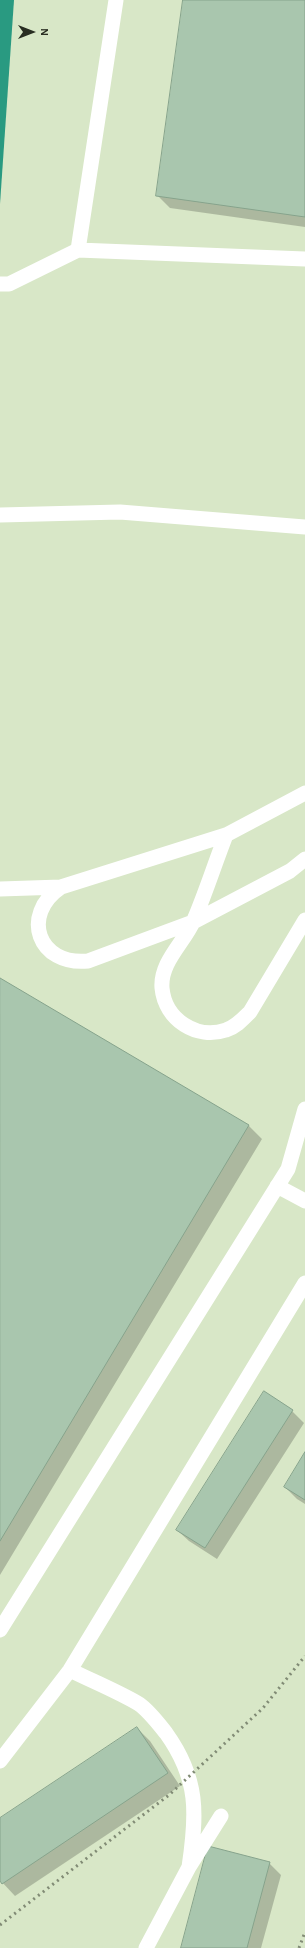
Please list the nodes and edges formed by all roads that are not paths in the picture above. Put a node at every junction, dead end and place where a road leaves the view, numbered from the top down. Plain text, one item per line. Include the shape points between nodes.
1 (116, 0) edge
2 (78, 250) junction
3 (305, 259) edge
4 (0, 284) edge
5 (0, 515) edge
6 (305, 527) edge
7 (305, 793) edge
8 (226, 835) junction
9 (305, 859) edge
10 (61, 887) junction
11 (0, 889) edge
12 (305, 920) edge
13 (193, 922) junction
14 (304, 1114) edge
15 (277, 1186) junction
16 (305, 1201) edge
17 (305, 1283) edge
18 (0, 1630) edge
19 (70, 1670) junction
20 (0, 1761) edge
21 (221, 1816) dead end
22 (189, 1867) junction
23 (146, 1948) edge

1 - 2 lane
2 - 3 lane
2 - 4 lane via 9,284
5 - 6 lane via 120,512
7 - 8 lane
8 - 10 lane
8 - 13 lane
9 - 13 lane via 290,871
10 - 11 lane
10 - 13 lane via 42,905 38,918 43,942 51,952 62,959 88,961
12 - 13 lane via 250,1012 240,1023 227,1030 213,1033 199,1032 185,1026 173,1016 162,988 164,973 170,959
14 - 15 lane via 288,1170
15 - 16 lane
15 - 18 lane
17 - 19 lane
19 - 20 lane
19 - 22 lane via 140,1704 177,1748 189,1777 195,1804 195,1831
21 - 22 lane
22 - 23 lane

